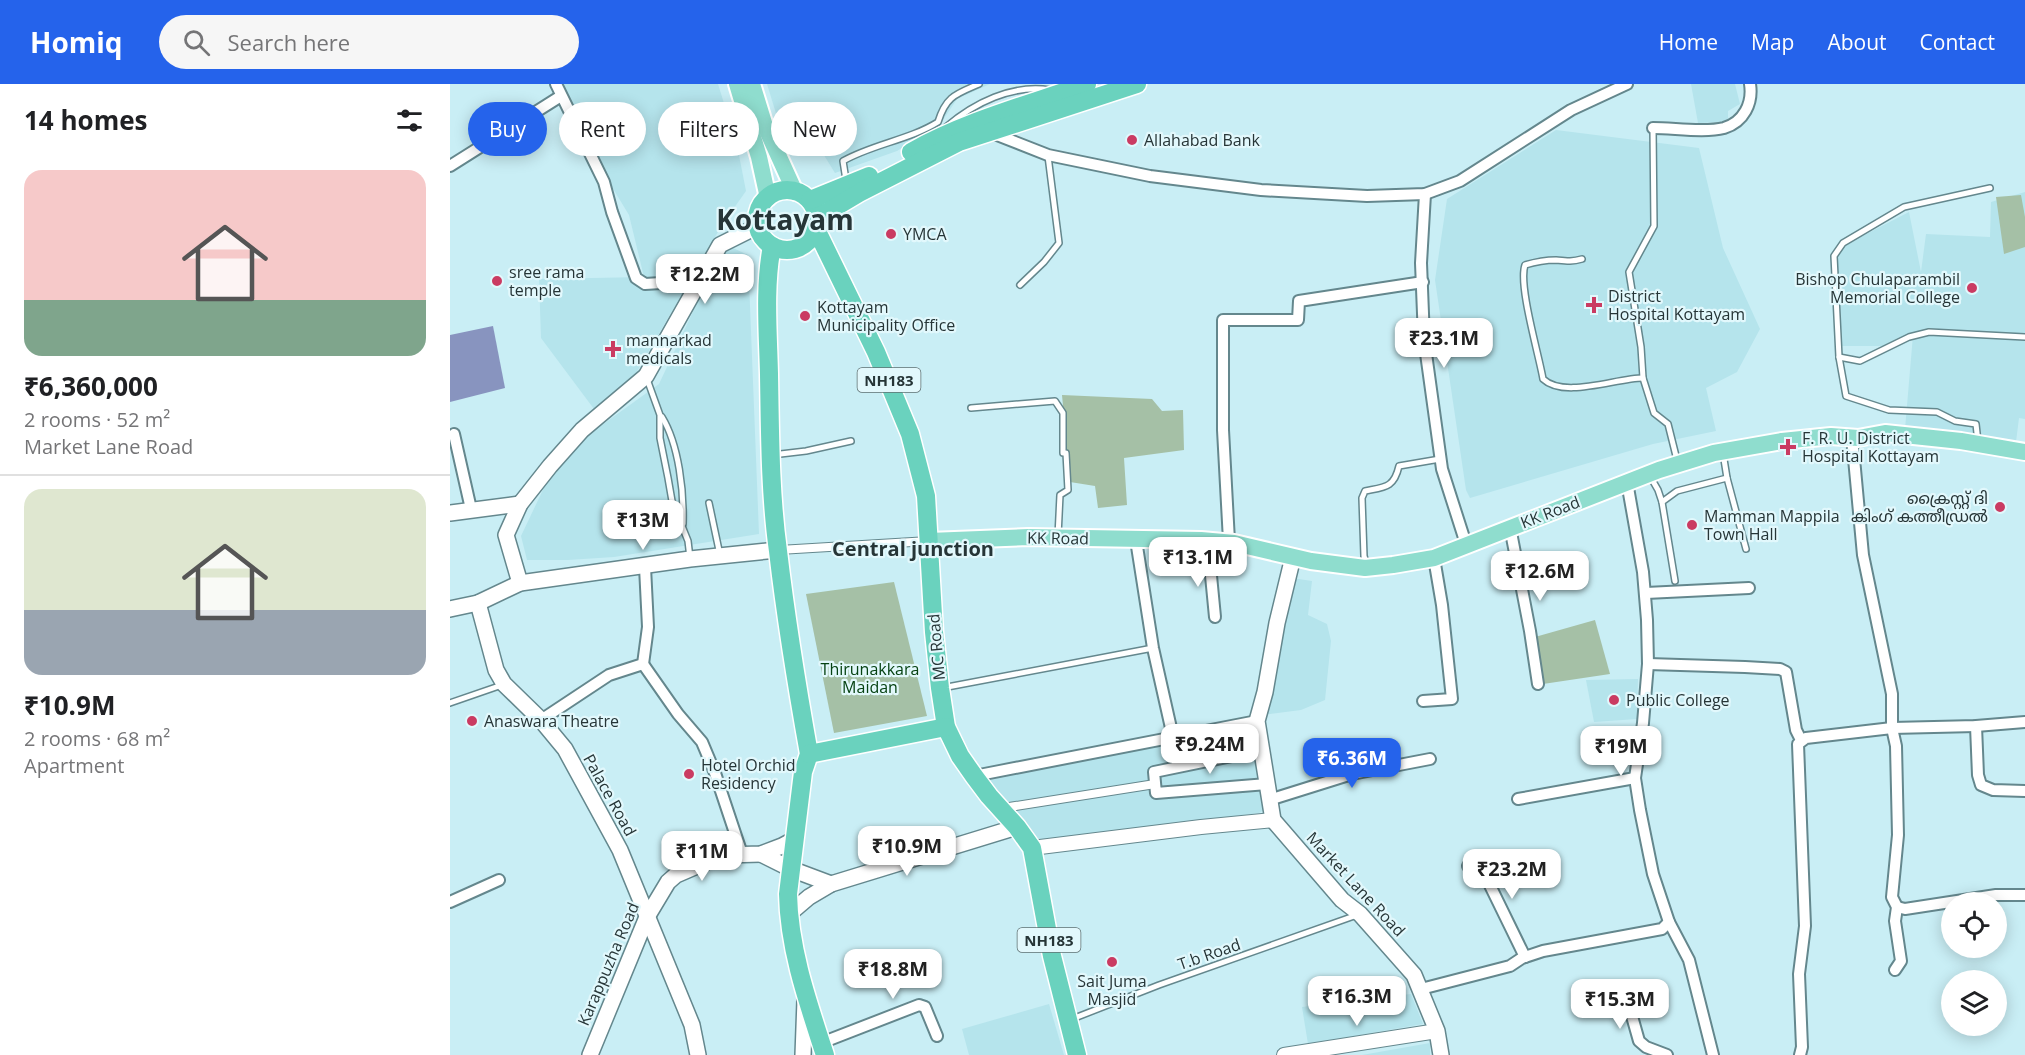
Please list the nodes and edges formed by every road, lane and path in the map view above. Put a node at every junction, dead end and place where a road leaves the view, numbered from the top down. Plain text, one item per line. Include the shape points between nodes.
1 (556, 84) edge
2 (737, 84) edge
3 (753, 84) edge
4 (979, 84) edge
5 (1087, 84) edge
6 (1137, 84) edge
7 (1627, 84) edge
8 (1750, 84) edge
9 (1061, 88) edge
10 (561, 96) junction
11 (983, 126) junction
12 (1653, 128) joint
13 (931, 134) junction
14 (1048, 154) junction
15 (450, 166) edge
16 (847, 185) junction
17 (1990, 188) dead end
18 (1425, 194) junction
19 (802, 196) junction
20 (768, 198) junction
21 (817, 224) junction
22 (758, 226) junction
23 (772, 246) junction
24 (1582, 259) dead end
25 (1423, 282) junction
26 (1020, 285) dead end
27 (696, 288) junction
28 (2025, 338) edge
29 (1839, 357) junction
30 (646, 376) junction
31 (1643, 378) junction
32 (971, 408) dead end
33 (660, 415) junction
34 (454, 434) dead end
35 (1852, 437) junction
36 (851, 441) dead end
37 (1978, 444) junction
38 (1723, 452) junction
39 (2025, 452) edge
40 (771, 455) junction
41 (1441, 459) junction
42 (1678, 464) junction
43 (1649, 474) junction
44 (1727, 478) junction
45 (1628, 482) junction
46 (1662, 502) junction
47 (709, 503) dead end
48 (520, 504) junction
49 (471, 509) junction
50 (450, 513) edge
51 (683, 526) junction
52 (1510, 527) junction
53 (1058, 537) junction
54 (1136, 540) junction
55 (929, 541) junction
56 (1229, 541) dead end
57 (1466, 544) junction
58 (1746, 549) dead end
59 (777, 550) junction
60 (1209, 555) dead end
61 (720, 557) junction
62 (1293, 557) junction
63 (1434, 558) junction
64 (690, 560) junction
65 (645, 567) junction
66 (1367, 568) junction
67 (1675, 581) dead end
68 (520, 583) junction
69 (1749, 588) dead end
70 (1646, 593) junction
71 (478, 603) junction
72 (450, 609) edge
73 (1215, 617) dead end
74 (1153, 648) junction
75 (643, 664) junction
76 (1648, 664) junction
77 (504, 684) junction
78 (1538, 684) dead end
79 (940, 688) junction
80 (1423, 701) dead end
81 (450, 703) edge
82 (541, 720) junction
83 (1257, 721) junction
84 (2025, 722) edge
85 (1976, 726) junction
86 (946, 727) junction
87 (1892, 728) junction
88 (1173, 737) junction
89 (1801, 740) junction
90 (1261, 750) junction
91 (809, 754) junction
92 (1430, 759) dead end
93 (974, 776) junction
94 (1635, 778) junction
95 (1155, 784) junction
96 (1267, 784) junction
97 (2025, 791) edge
98 (1518, 799) dead end
99 (1269, 800) junction
100 (1000, 808) junction
101 (1273, 820) junction
102 (1017, 827) junction
103 (795, 839) junction
104 (1032, 848) junction
105 (742, 854) junction
106 (761, 854) junction
107 (1468, 866) dead end
108 (791, 869) junction
109 (499, 880) dead end
110 (831, 884) junction
111 (2025, 895) edge
112 (450, 902) edge
113 (1897, 908) junction
114 (789, 914) junction
115 (1360, 914) junction
116 (647, 917) junction
117 (1669, 922) junction
118 (1525, 957) junction
119 (1895, 970) dead end
120 (1421, 989) junction
121 (805, 994) junction
122 (1626, 995) dead end
123 (1068, 1020) junction
124 (1437, 1031) junction
125 (937, 1036) dead end
126 (823, 1049) edge
127 (590, 1055) edge
128 (698, 1055) edge
129 (803, 1055) edge
130 (1077, 1055) edge
131 (1284, 1055) edge
132 (1441, 1055) edge
133 (1667, 1055) edge
134 (1713, 1055) edge
135 (1800, 1055) edge

1 - 10 street
2 - 20 main road
3 - 19 main road via 765,126
4 - 13 lane via 954,95 943,105
5 - 9 highway
6 - 11 highway
7 - 18 street via 1571,110 1460,181
8 - 12 street via 1749,107 1736,122 1724,128
9 - 11 highway
9 - 13 lane via 1007,92 965,111
10 - 15 street
10 - 27 street via 604,182 636,278 645,284
11 - 13 highway
11 - 14 street
11 - 21 highway via 855,195
12 - 31 lane via 1654,226 1629,272
13 - 16 highway via 892,164
13 - 16 lane via 859,152 843,161
14 - 18 street via 1150,176 1261,190 1367,196
14 - 26 lane via 1059,243
16 - 19 highway
17 - 29 lane via 1904,207 1843,243 1834,256
18 - 25 street
19 - 20 highway via 776,193
19 - 21 highway, NH183 via 815,208
20 - 22 highway via 761,206
21 - 23 highway via 810,241 798,248
21 - 55 highway, MC Road / NH183 via 910,434 926,496
22 - 23 highway
22 - 27 main road via 720,245
23 - 40 highway via 768,323
24 - 31 lane via 1525,265 1523,271 1543,379 1550,386 1566,388
25 - 41 street via 1424,339
25 - 56 street via 1299,301 1298,320 1223,320
27 - 30 main road
28 - 29 lane via 1929,333 1909,337 1860,361
29 - 37 lane via 1846,396 1889,410 1937,412 1976,424
30 - 33 lane
30 - 48 main road via 582,430
31 - 42 lane via 1654,413 1668,424
32 - 53 lane via 1055,401 1063,413 1068,490 1060,495
33 - 51 lane via 660,438 672,501
33 - 51 lane via 669,429 677,464
34 - 49 street
35 - 37 main road, KK Road via 1885,433
35 - 38 main road, KK Road via 1808,438
35 - 87 street via 1863,555 1892,694
36 - 40 lane
37 - 39 main road, KK Road
38 - 42 main road, KK Road
38 - 44 lane
40 - 59 highway
41 - 57 street
41 - 66 lane via 1399,466 1397,477 1389,485 1365,491 1362,498
42 - 43 main road, KK Road
43 - 45 main road, KK Road
43 - 46 lane
44 - 46 lane via 1677,491
44 - 58 lane
45 - 52 main road, KK Road
45 - 70 street
46 - 67 lane
47 - 61 lane
48 - 49 main road
48 - 68 main road via 501,536
49 - 50 main road
51 - 64 lane
52 - 57 main road, KK Road
52 - 78 street
53 - 54 main road, KK Road
53 - 55 main road, KK Road
54 - 62 main road, KK Road via 1217,541
54 - 74 street
55 - 59 street
55 - 79 highway, MC Road / NH183
57 - 63 main road, KK Road
59 - 61 main road
59 - 91 highway
60 - 73 street
61 - 64 main road
62 - 66 main road, KK Road
62 - 83 main road, Market Lane Road
63 - 66 main road, KK Road
63 - 80 street via 1452,699
64 - 65 main road
65 - 68 main road
65 - 75 street via 648,627
68 - 71 main road
69 - 70 street
70 - 76 street
71 - 72 main road
71 - 77 main road, Palace Road via 496,670
74 - 79 lane
74 - 88 street
75 - 82 street via 609,675
75 - 105 street via 702,742
76 - 89 street via 1780,669 1786,672
76 - 94 street
77 - 81 lane
77 - 82 main road, Palace Road
79 - 86 highway, MC Road / NH183
82 - 116 main road, Palace Road via 565,749 584,782 620,850
83 - 88 street
83 - 90 main road, Market Lane Road
84 - 85 street
85 - 87 street
85 - 97 street via 1981,785 1993,790
86 - 91 highway
86 - 93 highway, MC Road / NH183
87 - 89 street
87 - 113 street via 1898,835 1892,897
88 - 93 street
89 - 135 street via 1797,748 1805,926 1799,974
90 - 95 street via 1154,772
90 - 96 main road, Market Lane Road
91 - 103 highway
92 - 99 street via 1352,774
93 - 100 highway, MC Road / NH183
94 - 98 street
94 - 117 street via 1653,874
95 - 96 street via 1156,793
95 - 100 street
96 - 99 main road, Market Lane Road
99 - 101 main road, Market Lane Road
100 - 102 highway, MC Road / NH183
101 - 104 street
101 - 115 main road, Market Lane Road via 1342,900
102 - 104 highway, MC Road / NH183
102 - 110 main road
103 - 106 main road, Karappuzha Road
103 - 108 highway
104 - 123 highway, MC Road / NH183
105 - 106 main road, Karappuzha Road
105 - 116 main road, Karappuzha Road via 726,855 676,875
106 - 108 main road, Karappuzha Road
107 - 118 street via 1473,874 1484,873
108 - 110 main road, Karappuzha Road
108 - 114 highway
109 - 112 street
110 - 114 main road
111 - 113 street
113 - 119 street via 1900,961
114 - 121 highway
115 - 120 main road, Market Lane Road via 1414,975
115 - 123 lane, T.b Road
116 - 127 main road, Karappuzha Road
116 - 128 main road, Palace Road via 692,1025
117 - 118 street via 1662,929
117 - 134 street via 1689,960
118 - 120 street via 1510,966
120 - 124 main road, Market Lane Road
121 - 126 highway
121 - 129 main road
122 - 133 street via 1639,1041
123 - 130 highway, MC Road / NH183
124 - 131 street
124 - 132 main road, Market Lane Road
125 - 126 street via 925,1007 919,1005

